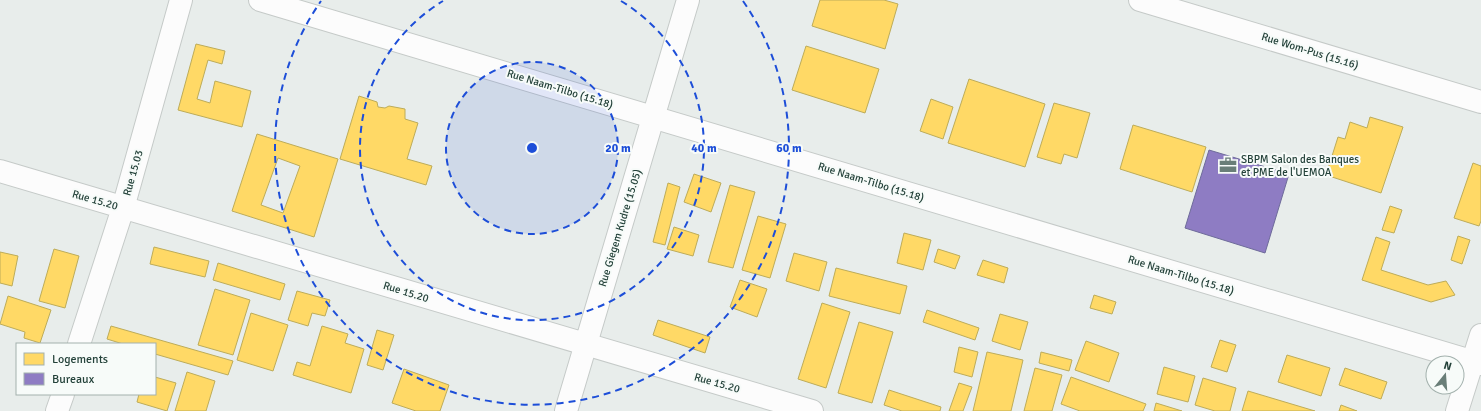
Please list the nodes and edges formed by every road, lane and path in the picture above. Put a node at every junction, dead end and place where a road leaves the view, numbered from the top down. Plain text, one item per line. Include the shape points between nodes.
1 (181, 0) edge
2 (260, 0) edge
3 (688, 0) edge
4 (1140, 0) edge
5 (1481, 102) edge
6 (653, 117) junction
7 (0, 171) edge
8 (123, 208) junction
9 (1481, 335) edge
10 (79, 343) edge
11 (585, 345) junction
12 (1476, 363) edge
13 (63, 395) edge
14 (57, 411) edge
15 (566, 411) edge
16 (812, 411) edge
17 (1457, 411) edge

1 - 8 street, Rue 15.03
2 - 6 street, Rue Naam-Tilbo (15.18)
3 - 6 street, Rue Giegem Kudre (15.05)
4 - 5 street, Rue Wom-Pus (15.16)
6 - 11 street, Rue Giegem Kudre (15.05)
6 - 12 street, Rue Naam-Tilbo (15.18)
7 - 8 street, Rue 15.20
8 - 10 street, Rue 15.03
8 - 11 street, Rue 15.20
9 - 12 street
11 - 15 street, Rue Giegem Kudre (15.05)
11 - 16 street, Rue 15.20
12 - 17 street
13 - 14 street

